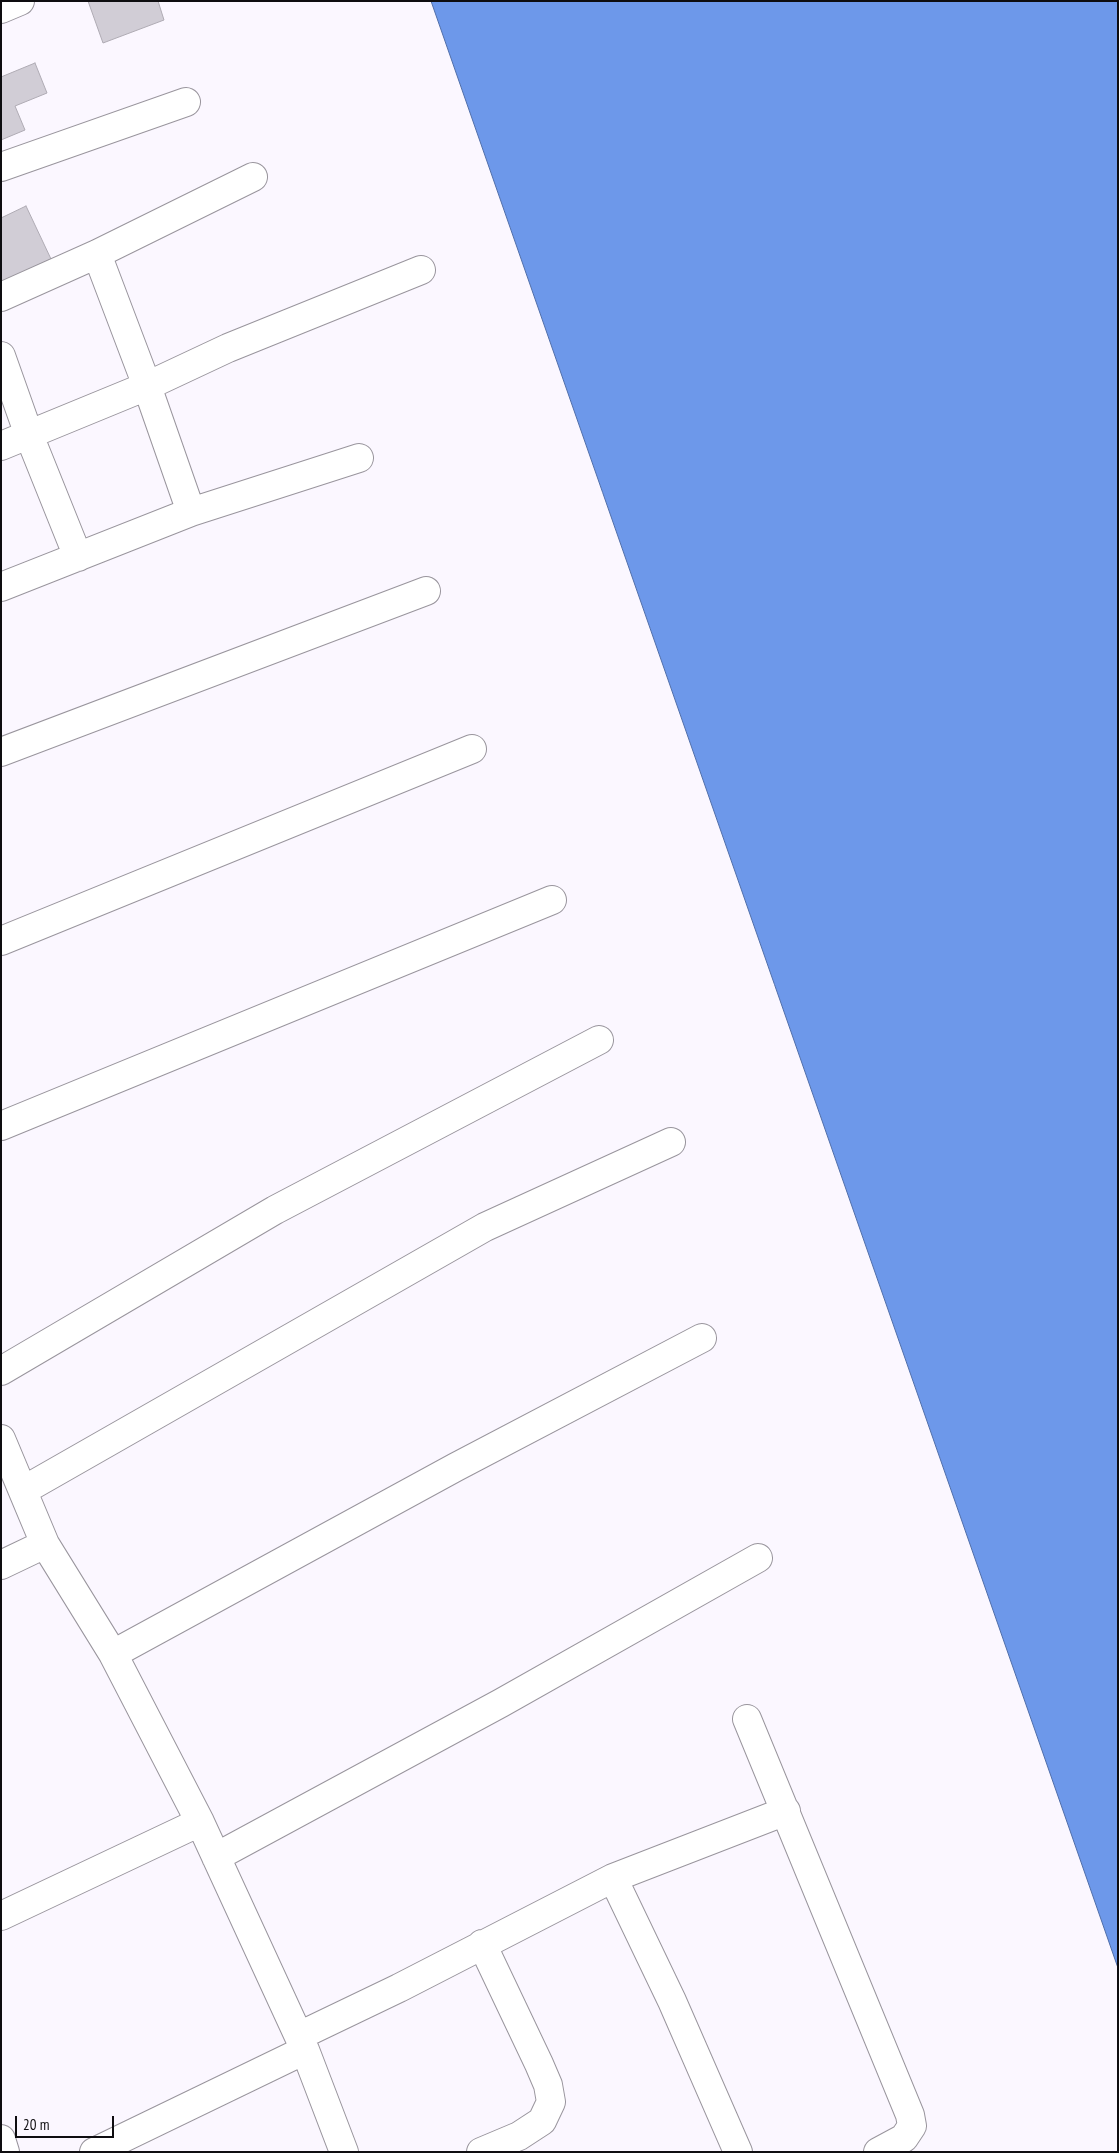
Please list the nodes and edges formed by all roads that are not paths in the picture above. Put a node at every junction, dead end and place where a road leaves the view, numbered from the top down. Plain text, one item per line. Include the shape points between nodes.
1 (20, 1) edge
2 (1, 9) edge
3 (186, 102) dead end
4 (1, 167) edge
5 (254, 177) dead end
6 (96, 254) junction
7 (420, 270) dead end
8 (1, 297) edge
9 (1, 356) edge
10 (147, 386) junction
11 (29, 436) junction
12 (1, 446) edge
13 (359, 458) dead end
14 (191, 512) junction
15 (78, 557) junction
16 (1, 587) edge
17 (426, 591) dead end
18 (472, 749) dead end
19 (1, 752) edge
20 (552, 900) dead end
21 (1, 941) edge
22 (599, 1040) dead end
23 (1, 1126) edge
24 (671, 1142) dead end
25 (702, 1338) dead end
26 (1, 1371) edge
27 (1, 1439) edge
28 (24, 1490) junction
29 (45, 1544) junction
30 (758, 1558) dead end
31 (1, 1565) edge
32 (113, 1654) junction
33 (747, 1719) dead end
34 (786, 1811) junction
35 (200, 1822) junction
36 (216, 1857) junction
37 (613, 1878) junction
38 (1, 1916) edge
39 (482, 1944) junction
40 (302, 2043) junction
41 (1, 2139) edge
42 (5, 2152) edge
43 (94, 2152) edge
44 (344, 2152) edge
45 (481, 2152) edge
46 (738, 2152) edge
47 (878, 2152) edge

1 - 2 street
3 - 4 street
5 - 6 street
6 - 8 street
6 - 10 street
7 - 10 street via 228,348
9 - 11 street
10 - 11 street
10 - 14 street
11 - 12 street
11 - 15 street
13 - 14 street
14 - 15 street
15 - 16 street
17 - 19 street
18 - 21 street
20 - 23 street
22 - 26 street via 275,1210
24 - 28 street via 485,1227
25 - 32 street via 456,1467
27 - 28 street
28 - 29 street
29 - 31 street
29 - 32 street
30 - 36 street via 502,1703
32 - 35 street
33 - 34 street
34 - 37 street
34 - 47 street via 910,2114 912,2126 904,2138
35 - 36 street
35 - 38 street
36 - 40 street
37 - 39 street
37 - 46 street via 672,2001
39 - 40 street
39 - 45 street via 539,2064 551,2102 542,2121 519,2136
40 - 43 street
40 - 44 street
41 - 42 street

